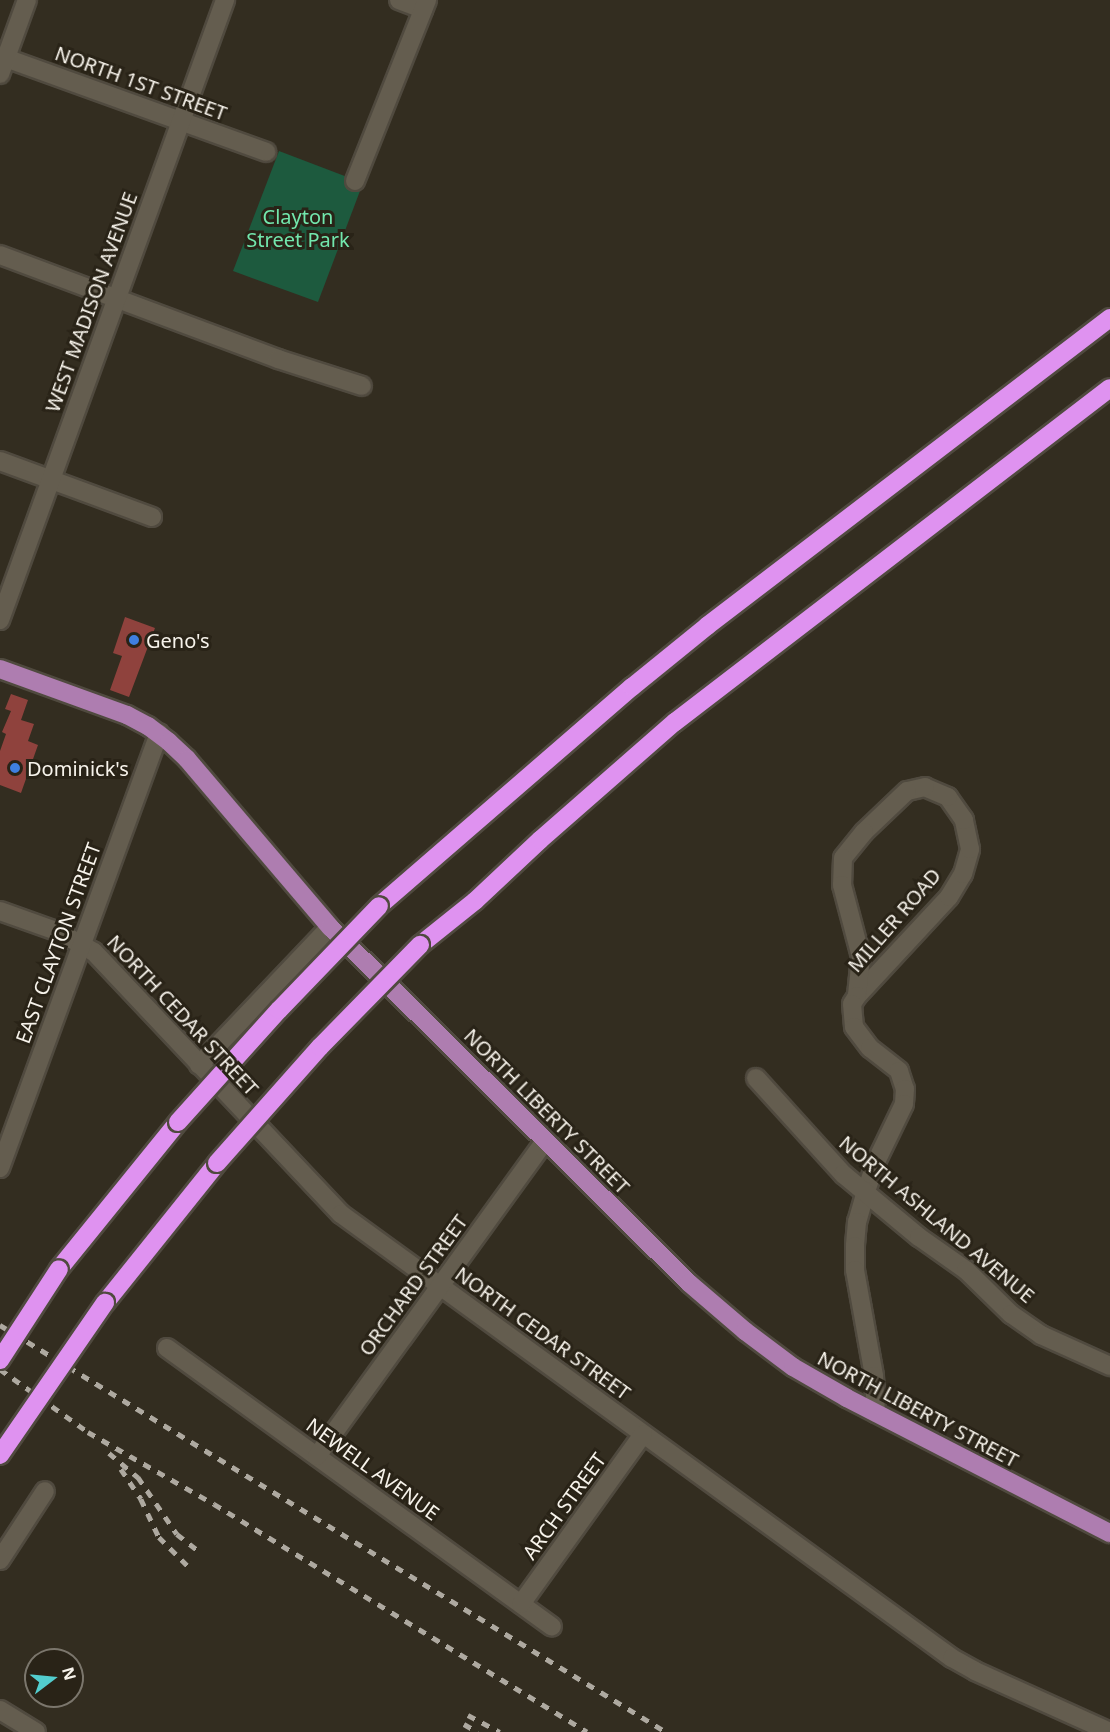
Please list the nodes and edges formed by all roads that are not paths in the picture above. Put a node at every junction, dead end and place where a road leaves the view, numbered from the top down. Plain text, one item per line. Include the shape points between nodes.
1 (27, 0) edge
2 (225, 0) edge
3 (399, 0) edge
4 (425, 4) edge
5 (2, 62) edge
6 (181, 121) junction
7 (266, 152) dead end
8 (355, 181) dead end
9 (0, 255) edge
10 (117, 298) junction
11 (1110, 318) edge
12 (362, 386) dead end
13 (1110, 388) edge
14 (0, 461) edge
15 (51, 479) junction
16 (152, 517) dead end
17 (0, 620) edge
18 (0, 669) edge
19 (159, 733) junction
20 (0, 911) edge
21 (330, 927) junction
22 (82, 943) junction
23 (857, 996) junction
24 (199, 1065) junction
25 (756, 1078) dead end
26 (545, 1141) junction
27 (0, 1168) edge
28 (866, 1191) junction
29 (440, 1286) junction
30 (166, 1348) dead end
31 (0, 1360) edge
32 (1110, 1366) edge
33 (876, 1413) junction
34 (643, 1434) junction
35 (0, 1455) edge
36 (317, 1456) junction
37 (45, 1491) dead end
38 (1110, 1533) edge
39 (0, 1560) edge
40 (521, 1604) junction
41 (552, 1627) dead end
42 (0, 1710) edge
43 (36, 1732) edge
44 (1110, 1732) edge

1 - 5 street
2 - 6 street, WEST MADISON AVENUE
3 - 4 street
4 - 8 street
5 - 6 street, NORTH 1ST STREET
6 - 7 street, NORTH 1ST STREET
6 - 10 street, WEST MADISON AVENUE
9 - 10 street
10 - 12 street
10 - 15 street, WEST MADISON AVENUE
11 - 31 highway, bridge via 699,633 379,906 178,1122 59,1269
13 - 35 highway, bridge via 675,722 475,901 420,945 320,1047 217,1163 105,1303
14 - 15 street
15 - 16 street
15 - 17 street, WEST MADISON AVENUE
18 - 19 main road, NORTH LIBERTY STREET via 127,715
19 - 21 main road, NORTH LIBERTY STREET via 187,759
19 - 22 street, EAST CLAYTON STREET
20 - 22 street, NORTH CEDAR STREET
21 - 24 street
21 - 26 main road, NORTH LIBERTY STREET
22 - 24 street, NORTH CEDAR STREET
22 - 27 street, EAST CLAYTON STREET
23 - 23 street, MILLER ROAD via 861,957 842,885 843,858 907,791 926,787 948,797 964,820 970,849 963,874 949,897
23 - 28 street, MILLER ROAD via 851,1015 857,1033 899,1071 905,1089 903,1104
24 - 29 street, NORTH CEDAR STREET via 340,1214
25 - 28 street, NORTH ASHLAND AVENUE via 843,1174
26 - 29 street, ORCHARD STREET
26 - 33 main road, NORTH LIBERTY STREET via 689,1283 745,1332 794,1367
28 - 32 street, NORTH ASHLAND AVENUE via 919,1237 966,1270 1011,1314 1050,1339
28 - 33 street, MILLER ROAD via 857,1222 855,1270 874,1376
29 - 34 street, NORTH CEDAR STREET
29 - 36 street, ORCHARD STREET
30 - 36 street, NEWELL AVENUE
33 - 38 main road, NORTH LIBERTY STREET
34 - 40 street, ARCH STREET
34 - 44 street, NORTH CEDAR STREET via 952,1658
36 - 40 street, NEWELL AVENUE
37 - 39 street
40 - 41 street, NEWELL AVENUE
42 - 43 street

